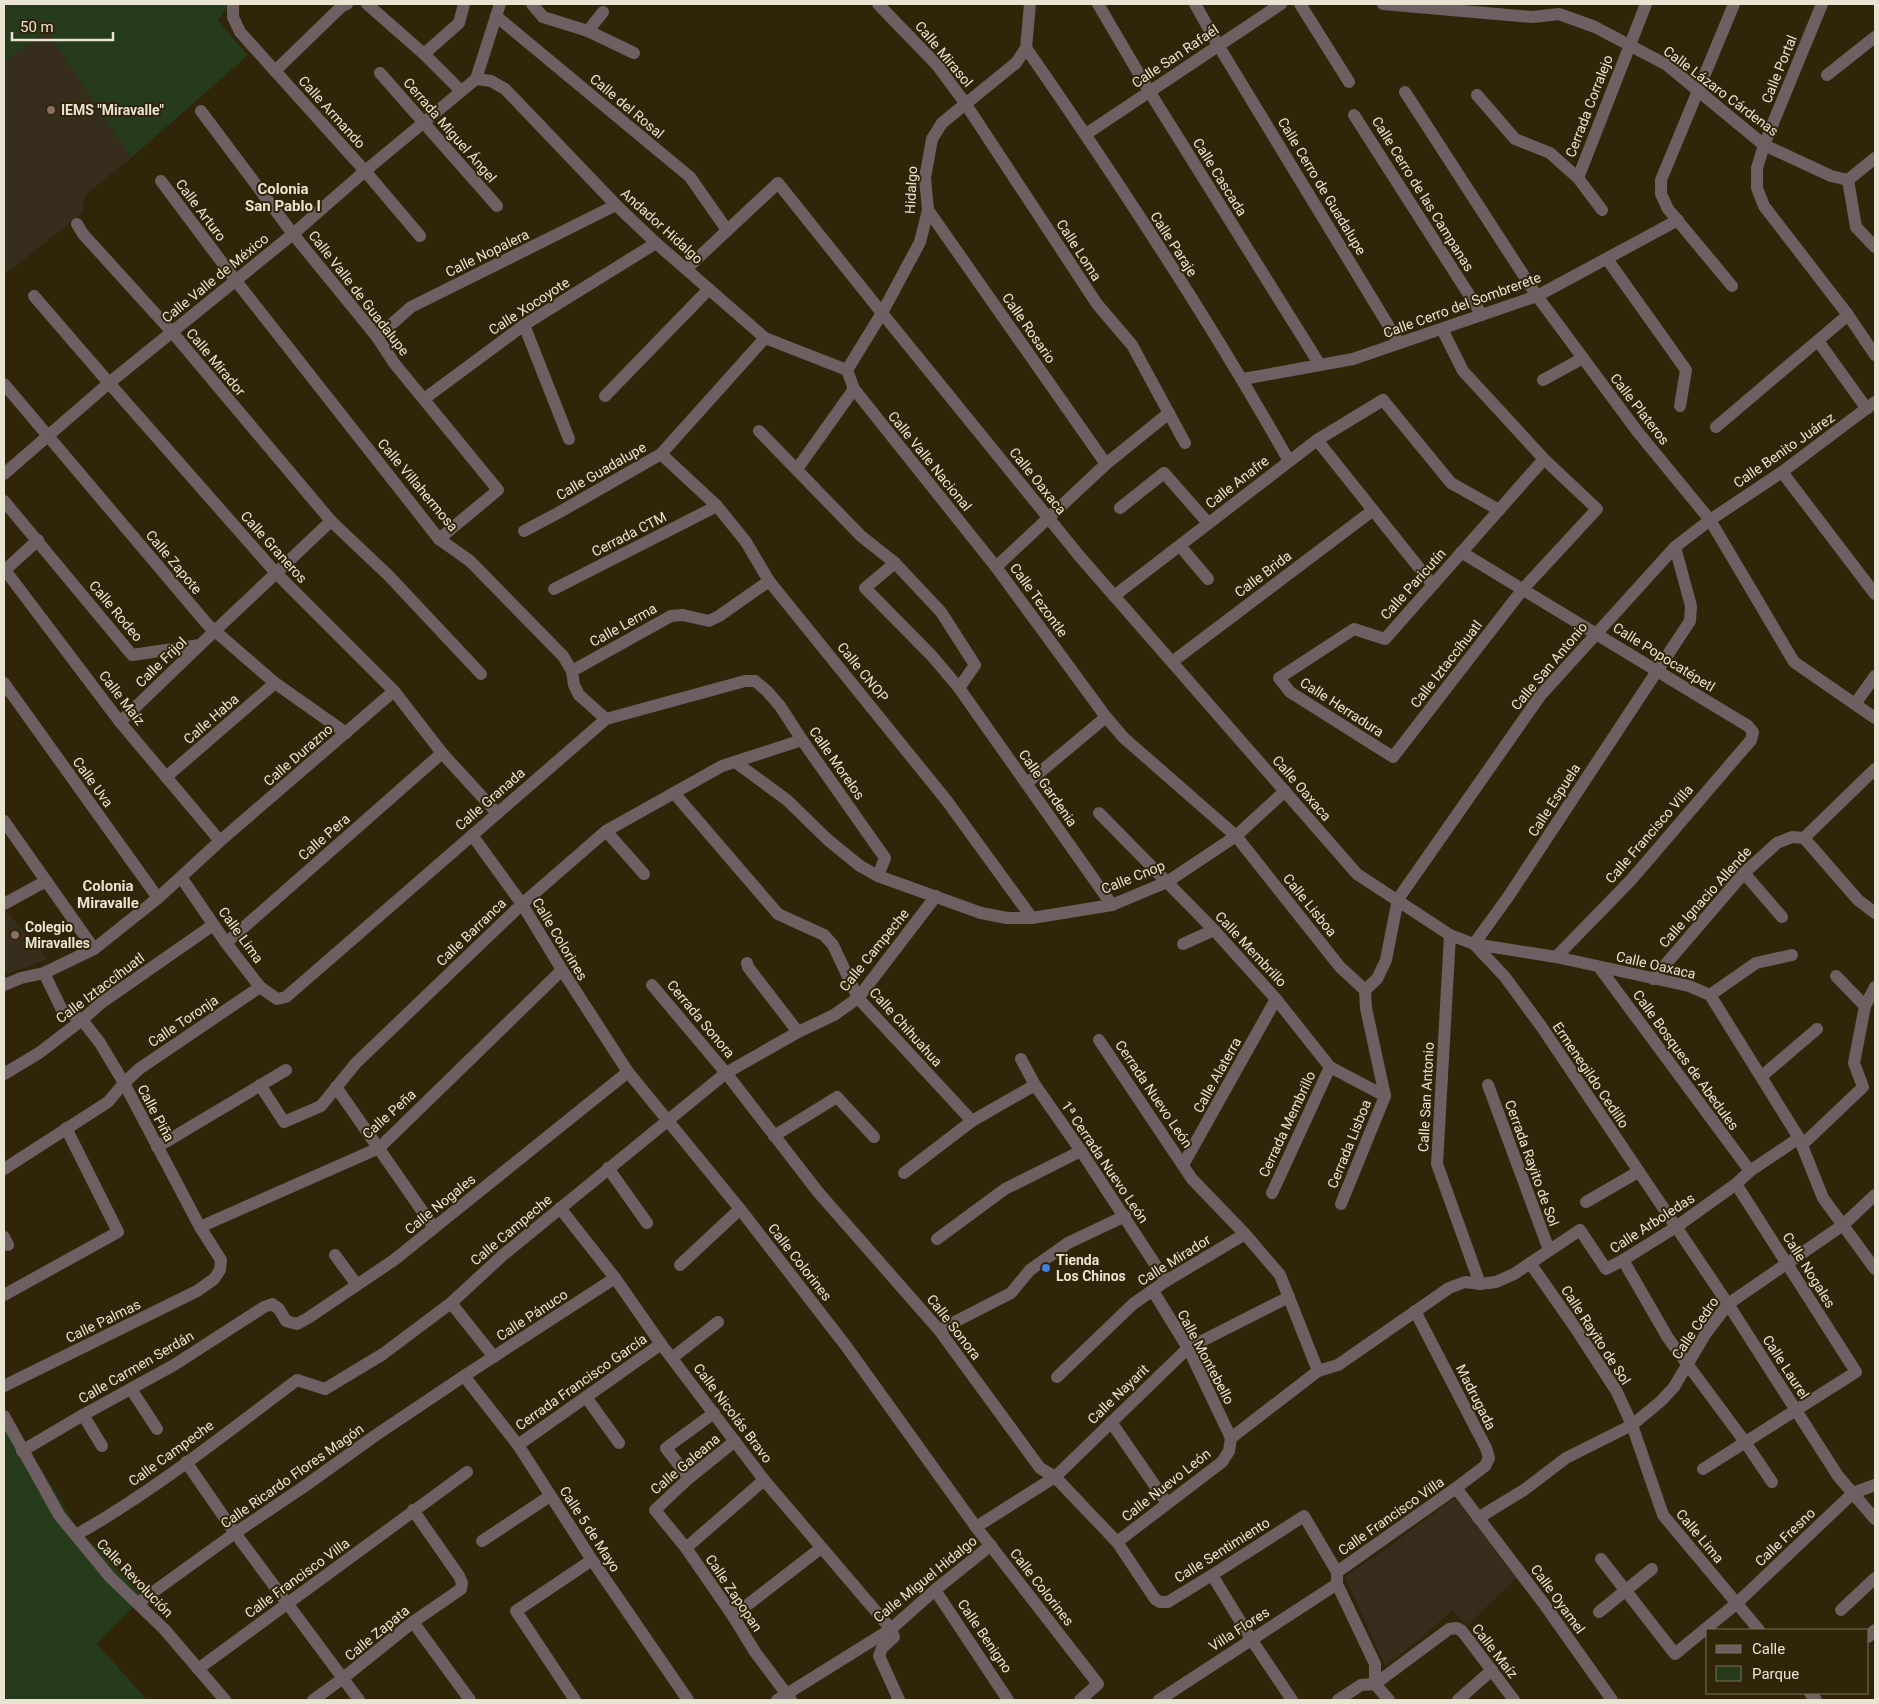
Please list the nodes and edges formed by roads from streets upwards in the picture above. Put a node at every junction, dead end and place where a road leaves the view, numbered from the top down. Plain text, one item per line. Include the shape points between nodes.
1 (233, 4) edge
2 (347, 4) edge
3 (367, 4) edge
4 (464, 4) edge
5 (500, 4) edge
6 (532, 4) edge
7 (878, 4) edge
8 (1030, 4) edge
9 (1098, 4) edge
10 (1195, 4) edge
11 (1281, 4) edge
12 (1300, 4) edge
13 (1383, 4) edge
14 (1646, 4) edge
15 (1734, 4) edge
16 (1822, 4) edge
17 (1561, 9) edge
18 (602, 12) dead end
19 (496, 16) junction
20 (588, 31) junction
21 (1875, 37) edge
22 (1218, 45) junction
23 (1629, 45) junction
24 (1026, 48) junction
25 (634, 53) dead end
26 (424, 54) junction
27 (276, 71) junction
28 (380, 73) dead end
29 (1827, 75) dead end
30 (476, 80) junction
31 (1349, 82) dead end
32 (1699, 90) junction
33 (462, 91) junction
34 (1149, 91) junction
35 (1405, 92) dead end
36 (1476, 95) dead end
37 (965, 103) junction
38 (201, 112) dead end
39 (1354, 115) dead end
40 (423, 123) junction
41 (1086, 134) junction
42 (1764, 145) junction
43 (1875, 158) edge
44 (365, 171) junction
45 (1578, 178) junction
46 (1848, 180) junction
47 (161, 182) dead end
48 (497, 206) dead end
49 (616, 206) junction
50 (928, 210) junction
51 (1602, 210) dead end
52 (1678, 220) junction
53 (77, 224) dead end
54 (727, 230) junction
55 (293, 234) junction
56 (420, 236) dead end
57 (656, 243) junction
58 (1875, 248) edge
59 (1608, 259) junction
60 (686, 269) junction
61 (236, 281) junction
62 (1732, 286) dead end
63 (709, 289) junction
64 (34, 296) dead end
65 (1537, 296) junction
66 (882, 313) junction
67 (1482, 315) junction
68 (1848, 315) junction
69 (524, 325) junction
70 (1442, 329) junction
71 (172, 332) junction
72 (377, 337) junction
73 (765, 338) junction
74 (1818, 341) junction
75 (1400, 343) junction
76 (1875, 354) edge
77 (1583, 358) junction
78 (1320, 365) junction
79 (847, 370) junction
80 (1243, 379) junction
81 (1543, 380) dead end
82 (4, 384) edge
83 (108, 384) junction
84 (854, 389) junction
85 (605, 396) dead end
86 (424, 399) junction
87 (1680, 406) dead end
88 (1871, 406) edge
89 (1169, 413) junction
90 (1716, 427) dead end
91 (759, 431) dead end
92 (48, 436) junction
93 (569, 439) dead end
94 (1317, 440) junction
95 (1185, 444) dead end
96 (660, 454) junction
97 (1544, 459) junction
98 (1289, 461) junction
99 (1106, 464) junction
100 (796, 469) junction
101 (1782, 472) junction
102 (4, 474) edge
103 (4, 501) edge
104 (716, 506) junction
105 (1120, 508) dead end
106 (1499, 510) junction
107 (1372, 511) junction
108 (1048, 517) junction
109 (1710, 520) junction
110 (331, 521) junction
111 (1208, 524) junction
112 (524, 531) dead end
113 (440, 539) junction
114 (38, 540) junction
115 (1180, 546) junction
116 (1675, 547) junction
117 (1461, 552) junction
118 (895, 564) junction
119 (996, 567) junction
120 (4, 570) edge
121 (276, 573) junction
122 (1208, 579) dead end
123 (770, 581) junction
124 (1432, 584) junction
125 (554, 589) dead end
126 (1523, 589) junction
127 (1875, 594) edge
128 (1114, 596) junction
129 (215, 632) junction
130 (1596, 632) junction
131 (200, 645) junction
132 (1172, 662) junction
133 (1657, 670) junction
134 (572, 671) junction
135 (481, 674) dead end
136 (1875, 676) edge
137 (1279, 678) joint
138 (745, 680) joint
139 (4, 683) edge
140 (275, 683) junction
141 (960, 688) junction
142 (394, 690) junction
143 (1855, 704) junction
144 (1106, 717) junction
145 (1875, 718) edge
146 (606, 719) junction
147 (120, 722) junction
148 (1748, 726) joint
149 (346, 733) junction
150 (802, 740) junction
151 (442, 752) junction
152 (1393, 757) joint
153 (735, 762) junction
154 (1875, 769) edge
155 (166, 777) junction
156 (1027, 783) junction
157 (1285, 791) junction
158 (674, 793) junction
159 (497, 813) junction
160 (1099, 813) dead end
161 (4, 821) edge
162 (606, 831) junction
163 (472, 835) junction
164 (1236, 836) junction
165 (1804, 838) junction
166 (220, 841) junction
167 (1744, 873) junction
168 (644, 874) dead end
169 (878, 876) junction
170 (181, 877) junction
171 (46, 881) junction
172 (1167, 882) junction
173 (936, 896) junction
174 (158, 898) junction
175 (1398, 899) junction
176 (4, 904) edge
177 (522, 904) junction
178 (1112, 904) junction
179 (1875, 913) edge
180 (1782, 917) dead end
181 (1032, 918) junction
182 (213, 925) junction
183 (1214, 930) junction
184 (1450, 935) junction
185 (226, 943) junction
186 (1183, 944) dead end
187 (1474, 944) junction
188 (94, 948) junction
189 (1792, 955) dead end
190 (1556, 956) junction
191 (747, 963) dead end
192 (1599, 967) junction
193 (562, 970) junction
194 (44, 974) junction
195 (1836, 976) dead end
196 (1653, 979) junction
197 (4, 985) edge
198 (652, 985) dead end
199 (260, 987) junction
200 (1875, 987) edge
201 (1365, 990) junction
202 (1710, 995) junction
203 (286, 997) joint
204 (858, 998) junction
205 (1276, 999) junction
206 (1865, 1006) junction
207 (82, 1020) junction
208 (1816, 1029) dead end
209 (798, 1032) junction
210 (1099, 1040) dead end
211 (1021, 1059) dead end
212 (1330, 1067) junction
213 (286, 1070) dead end
214 (628, 1072) junction
215 (726, 1073) junction
216 (4, 1074) edge
217 (1762, 1076) junction
218 (124, 1083) junction
219 (260, 1085) junction
220 (1035, 1085) junction
221 (1488, 1085) dead end
222 (336, 1087) junction
223 (1385, 1096) junction
224 (668, 1120) junction
225 (972, 1120) junction
226 (66, 1128) junction
227 (774, 1136) junction
228 (874, 1137) dead end
229 (1801, 1142) junction
230 (157, 1147) junction
231 (379, 1148) junction
232 (1081, 1151) junction
233 (1183, 1165) junction
234 (608, 1168) junction
235 (4, 1169) edge
236 (1750, 1171) junction
237 (1638, 1172) junction
238 (904, 1173) dead end
239 (1736, 1184) junction
240 (1272, 1193) dead end
241 (1875, 1196) edge
242 (1586, 1202) dead end
243 (1341, 1204) dead end
244 (560, 1208) junction
245 (740, 1210) junction
246 (1125, 1216) junction
247 (647, 1223) dead end
248 (1843, 1225) junction
249 (200, 1226) junction
250 (1676, 1227) junction
251 (434, 1228) junction
252 (1245, 1234) junction
253 (937, 1239) dead end
254 (1549, 1250) junction
255 (335, 1255) dead end
256 (1623, 1260) junction
257 (1530, 1263) junction
258 (1786, 1264) junction
259 (680, 1265) dead end
260 (1875, 1269) edge
261 (615, 1278) junction
262 (214, 1279) joint
263 (1166, 1281) junction
264 (1480, 1284) junction
265 (357, 1285) junction
266 (1153, 1291) junction
267 (4, 1295) edge
268 (1289, 1297) junction
269 (452, 1302) junction
270 (1728, 1304) junction
271 (264, 1307) joint
272 (1415, 1311) junction
273 (718, 1322) dead end
274 (939, 1330) junction
275 (661, 1344) junction
276 (1188, 1348) junction
277 (494, 1357) junction
278 (672, 1358) junction
279 (1688, 1364) junction
280 (1318, 1371) junction
281 (464, 1376) junction
282 (1057, 1377) dead end
283 (4, 1386) edge
284 (131, 1389) junction
285 (586, 1397) junction
286 (1796, 1410) junction
287 (714, 1413) junction
288 (83, 1415) junction
289 (4, 1416) edge
290 (1111, 1422) junction
291 (1632, 1425) junction
292 (157, 1429) dead end
293 (1231, 1438) junction
294 (735, 1441) junction
295 (1745, 1442) junction
296 (619, 1443) dead end
297 (518, 1444) junction
298 (102, 1446) dead end
299 (22, 1451) junction
300 (186, 1462) junction
301 (1702, 1469) dead end
302 (467, 1472) dead end
303 (1055, 1477) junction
304 (689, 1478) junction
305 (764, 1480) junction
306 (1772, 1482) dead end
307 (1875, 1484) edge
308 (1456, 1488) junction
309 (1853, 1493) junction
310 (550, 1496) junction
311 (1167, 1503) junction
312 (414, 1510) junction
313 (655, 1510) joint
314 (1478, 1518) junction
315 (1875, 1519) edge
316 (976, 1527) junction
317 (235, 1533) junction
318 (76, 1535) junction
319 (482, 1541) dead end
320 (1117, 1542) junction
321 (991, 1545) junction
322 (686, 1548) junction
323 (821, 1548) junction
324 (1601, 1558) dead end
325 (592, 1560) junction
326 (1652, 1570) dead end
327 (1212, 1575) junction
328 (1337, 1578) junction
329 (1875, 1578) edge
330 (935, 1590) junction
331 (1626, 1591) junction
332 (1155, 1599) joint
333 (138, 1603) junction
334 (1737, 1603) junction
335 (287, 1604) junction
336 (1841, 1610) dead end
337 (1599, 1612) dead end
338 (733, 1616) junction
339 (414, 1622) junction
340 (891, 1629) junction
341 (1758, 1629) edge
342 (1251, 1639) junction
343 (198, 1669) junction
344 (1492, 1670) junction
345 (342, 1680) junction
346 (1375, 1684) junction
347 (785, 1698) edge
348 (225, 1700) edge
349 (313, 1700) edge
350 (359, 1700) edge
351 (470, 1700) edge
352 (575, 1700) edge
353 (688, 1700) edge
354 (899, 1700) edge
355 (1008, 1700) edge
356 (1080, 1700) edge
357 (1159, 1700) edge
358 (1292, 1700) edge
359 (1338, 1700) edge
360 (1389, 1700) edge
361 (1458, 1700) edge
362 (1514, 1700) edge
363 (1612, 1700) edge

1 - 27 street, Calle Armando via 233,17 240,32
2 - 27 street
3 - 26 street
4 - 26 street via 459,23
5 - 19 street
6 - 20 street via 543,17
7 - 37 street, Calle Mirasol via 937,65
8 - 24 street
9 - 34 street, Calle Cascada
10 - 22 street, Calle Cerro de Guadalupe
11 - 22 street, Calle San Rafaél
12 - 31 street
13 - 17 street, Calle Lázaro Cárdenas via 1533,17
14 - 23 street, Cerrada Corralejo
15 - 32 street
16 - 42 street, Calle Portal
17 - 23 street, Calle Lázaro Cárdenas
18 - 20 street
19 - 30 street
19 - 54 street, Calle del Rosal via 690,177
20 - 25 street
21 - 29 street
22 - 34 street, Calle San Rafaél
22 - 75 street, Calle Cerro de Guadalupe
23 - 32 street, Calle Lázaro Cárdenas via 1667,65
23 - 45 street, Cerrada Corralejo
24 - 37 street, Hidalgo via 1016,63
24 - 41 street, Calle Paraje
26 - 33 street
27 - 44 street, Calle Armando
28 - 40 street, Cerrada Miguel Ángel
30 - 33 street, Calle Valle de México
30 - 49 street, Andador Hidalgo via 491,81 505,89
32 - 42 street, Calle Lázaro Cárdenas
32 - 52 street via 1661,180 1661,194
33 - 40 street, Calle Valle de México
34 - 41 street, Calle San Rafaél
34 - 78 street, Calle Cascada
35 - 65 street, Calle Plateros
36 - 45 street via 1515,139 1550,153
37 - 50 street, Hidalgo via 942,123 932,139 925,178
37 - 89 street, Calle Loma via 1097,304 1132,345
38 - 55 street, Calle Valle de Guadalupe
39 - 67 street, Calle Cerro de las Campanas
40 - 44 street, Calle Valle de México
40 - 48 street, Cerrada Miguel Ángel
41 - 80 street, Calle Paraje
42 - 46 street, Calle Lázaro Cárdenas via 1830,176
42 - 68 street, Calle Portal via 1757,168 1757,188 1764,206
43 - 46 street
44 - 55 street, Calle Valle de México
44 - 56 street, Calle Armando
45 - 51 street
46 - 58 street via 1856,227
47 - 61 street, Calle Arturo
49 - 57 street, Andador Hidalgo
49 - 72 street, Calle Nopalera via 412,307
50 - 66 street, Hidalgo via 920,242
50 - 99 street, Calle Rosario
52 - 59 street, Calle Cerro del Sombrerete
52 - 62 street
53 - 71 street, Calle Mirador
54 - 60 street
54 - 66 street, Calle Oaxaca via 778,183
55 - 61 street, Calle Valle de México
55 - 72 street, Calle Valle de Guadalupe
57 - 60 street, Andador Hidalgo
57 - 69 street, Calle Xocoyote
59 - 65 street, Calle Cerro del Sombrerete
59 - 87 street via 1686,370
60 - 63 street, Andador Hidalgo
61 - 71 street, Calle Valle de México
61 - 113 street, Calle Villahermosa
63 - 73 street, Andador Hidalgo
63 - 85 street
64 - 83 street, Calle Graneros
65 - 67 street, Calle Cerro del Sombrerete
65 - 77 street, Calle Plateros
66 - 79 street, Hidalgo
66 - 108 street, Calle Oaxaca
67 - 70 street, Calle Cerro del Sombrerete
68 - 74 street
68 - 76 street, Calle Portal
69 - 86 street, Calle Xocoyote
69 - 93 street
70 - 75 street, Calle Cerro del Sombrerete
70 - 97 street via 1463,371
71 - 83 street, Calle Valle de México
71 - 110 street, Calle Mirador
72 - 86 street, Calle Valle de Guadalupe
73 - 79 street, Andador Hidalgo
73 - 96 street, Calle Guadalupe
74 - 88 street
74 - 90 street
75 - 78 street, Calle Cerro del Sombrerete via 1354,359
77 - 81 street
77 - 109 street, Calle Plateros via 1637,431
78 - 80 street, Calle Cerro del Sombrerete
79 - 84 street, Calle Valle Nacional
80 - 98 street, Calle Paraje
82 - 92 street, Calle Zapote
83 - 92 street, Calle Valle de México
83 - 121 street, Calle Graneros
84 - 100 street
84 - 119 street, Calle Valle Nacional
86 - 113 street, Calle Valle de Guadalupe via 498,490
88 - 101 street, Calle Benito Juárez
89 - 95 street, Calle Loma
89 - 99 street, Calle Tezontle
91 - 100 street
92 - 102 street, Calle Valle de México
92 - 129 street, Calle Zapote
94 - 98 street, Calle Anafre
94 - 106 street, Calle Anafre via 1383,400 1451,483
94 - 107 street
96 - 104 street, Calle CNOP
96 - 112 street, Calle Guadalupe
97 - 106 street, Calle Paricutín
97 - 126 street, Calle Iztaccíhuatl via 1597,509
98 - 111 street, Calle Anafre
99 - 108 street, Calle Tezontle
100 - 118 street via 862,536
101 - 109 street, Calle Benito Juárez
101 - 127 street
103 - 114 street, Calle Rodeo
104 - 123 street, Calle CNOP via 746,542
104 - 125 street, Cerrada CTM
105 - 111 street via 1164,473
106 - 117 street, Calle Paricutín
107 - 124 street
107 - 132 street, Calle Brida
108 - 119 street, Calle Tezontle
108 - 128 street, Calle Oaxaca
109 - 116 street, Calle San Antonio
109 - 143 street, Calle Plateros via 1794,662
110 - 121 street
110 - 135 street, Calle Mirador via 389,576
111 - 115 street, Calle Anafre
113 - 134 street, Calle Villahermosa via 470,561 563,656
114 - 120 street
114 - 131 street, Calle Rodeo via 132,655
115 - 122 street
115 - 128 street, Calle Anafre
116 - 130 street, Calle San Antonio
116 - 133 street, Calle Espuela via 1691,606 1690,621
117 - 124 street, Calle Paricutín
117 - 126 street, Calle Popocatépetl
118 - 141 street via 941,612 975,666
118 - 141 street, Calle Gardenia via 865,588
119 - 144 street, Calle Tezontle
120 - 147 street, Calle Maíz
121 - 129 street
121 - 142 street, Calle Graneros
123 - 134 street, Calle Lerma via 709,621 683,614 671,616
123 - 181 street, Calle CNOP via 947,801
124 - 137 street, Calle Paricutín via 1385,639 1354,629
126 - 130 street, Calle Popocatépetl
126 - 152 street, Calle Iztaccíhuatl
128 - 132 street, Calle Oaxaca
129 - 131 street
129 - 140 street, Calle Zapote
130 - 133 street, Calle Popocatépetl
130 - 175 street, Calle San Antonio via 1540,696
131 - 147 street, Calle Frijol
132 - 157 street, Calle Oaxaca
133 - 148 street, Calle Popocatépetl
133 - 187 street, Calle Espuela
134 - 146 street, Calle Villahermosa via 579,696
136 - 143 street
137 - 152 street, Calle Herradura via 1290,692
138 - 146 street, Calle Granada
138 - 150 street, Calle Morelos via 755,682 767,691
139 - 174 street, Calle Uva
140 - 149 street, Calle Zapote
140 - 155 street, Calle Haba
141 - 156 street, Calle Gardenia
142 - 149 street, Calle Durazno
142 - 151 street, Calle Graneros
143 - 145 street, Calle Plateros
144 - 156 street
144 - 164 street, Calle Tezontle via 1124,738
146 - 159 street, Calle Granada
147 - 155 street, Calle Maíz
148 - 190 street, Calle Francisco Villa via 1752,732 1751,740 1631,880
149 - 166 street, Calle Durazno
150 - 153 street, Calle Barranca
150 - 169 street, Calle Morelos via 885,858
151 - 159 street, Calle Graneros
151 - 185 street, Calle Pera
153 - 158 street, Calle Barranca
153 - 169 street via 787,800 860,866
154 - 165 street
155 - 166 street, Calle Maíz
156 - 178 street, Calle Gardenia
157 - 164 street, Calle Cnop
157 - 175 street, Calle Oaxaca via 1357,874
158 - 162 street, Calle Barranca
158 - 204 street, Calle Chihuahua via 778,914 824,935 833,945
159 - 163 street, Calle Granada
160 - 172 street, Calle Membrillo
161 - 171 street
162 - 168 street
162 - 177 street, Calle Barranca
163 - 177 street, Calle Colorines
163 - 203 street, Calle Granada
164 - 172 street, Calle Cnop
164 - 201 street, Calle Lisboa via 1340,968
165 - 167 street, Calle Ignacio Allende via 1792,837 1777,843
165 - 179 street via 1858,900
166 - 170 street
167 - 180 street
167 - 196 street, Calle Ignacio Allende
169 - 173 street
170 - 174 street
170 - 182 street, Calle Lima
171 - 176 street
171 - 188 street
172 - 178 street, Calle Cnop
172 - 183 street, Calle Membrillo
173 - 181 street, Calle Cnop via 981,913
173 - 204 street, Calle Campeche
174 - 188 street
175 - 184 street, Calle Oaxaca
175 - 201 street via 1386,960 1377,979
177 - 193 street, Calle Colorines
177 - 222 street, Calle Barranca via 356,1063
178 - 181 street, Calle Cnop
182 - 185 street, Calle Lima
182 - 207 street, Calle Iztaccíhuatl via 101,1003
183 - 186 street
183 - 205 street, Calle Membrillo
184 - 187 street, Calle Oaxaca
184 - 264 street, Calle San Antonio via 1437,1164
185 - 199 street, Calle Lima
187 - 190 street, Calle Oaxaca
187 - 237 street, Ermenegildo Cedillo via 1505,977
188 - 194 street
189 - 202 street via 1756,963
190 - 192 street, Calle Oaxaca
191 - 209 street
192 - 196 street, Calle Oaxaca
192 - 236 street, Calle Bosques de Abedules
193 - 214 street, Calle Colorines
193 - 231 street, Calle Peña
194 - 197 street
194 - 207 street, Calle Piña via 61,1008
195 - 206 street
196 - 202 street, Calle Oaxaca via 1689,986
198 - 215 street, Cerrada Sonora
199 - 203 street, Calle Lima via 277,999
199 - 218 street, Calle Toronja via 139,1068
200 - 206 street
201 - 223 street
202 - 217 street
204 - 209 street, Calle Campeche via 834,1015
204 - 225 street, Calle Chihuahua
205 - 212 street, Calle Membrillo
205 - 233 street, Calle Alaterra
206 - 229 street via 1854,1063 1863,1088
207 - 216 street, Calle Iztaccíhuatl
207 - 218 street, Calle Piña
208 - 217 street
209 - 215 street, Calle Campeche
210 - 233 street, Cerrada Nuevo León
211 - 220 street, 1ª Cerrada Nuevo León
212 - 223 street, Calle Membrillo
212 - 240 street, Cerrada Membrillo
213 - 219 street
214 - 224 street, Calle Colorines
214 - 251 street, Calle Nogales
215 - 224 street, Calle Campeche
215 - 227 street, Calle Sonora
217 - 229 street
218 - 226 street, Calle Toronja via 108,1102
218 - 230 street, Calle Piña
219 - 222 street, Calle Barranca via 284,1122 322,1106
219 - 230 street
220 - 225 street
220 - 232 street, 1ª Cerrada Nuevo León
221 - 254 street, Cerrada Rayito de Sol
222 - 231 street
223 - 243 street, Cerrada Lisboa
224 - 234 street, Calle Campeche
224 - 245 street, Calle Colorines
225 - 238 street
226 - 235 street, Calle Toronja
226 - 267 street via 118,1232
227 - 228 street via 837,1097
227 - 274 street, Calle Sonora via 818,1192
229 - 236 street, Calle Arboledas
229 - 248 street via 1823,1198
230 - 249 street, Calle Piña
231 - 249 street, Calle Peña
231 - 251 street
232 - 246 street, 1ª Cerrada Nuevo León
232 - 253 street via 1005,1189
233 - 252 street via 1192,1179
234 - 244 street, Calle Campeche
234 - 247 street
236 - 239 street, Calle Arboledas
237 - 242 street
237 - 250 street, Ermenegildo Cedillo
239 - 250 street, Calle Arboledas
239 - 258 street, Calle Nogales
241 - 248 street, Calle Cedro
244 - 261 street, Calle Nicolás Bravo
244 - 269 street, Calle Campeche
245 - 259 street
245 - 316 street, Calle Colorines via 846,1346
246 - 263 street, 1ª Cerrada Nuevo León
246 - 274 street via 1068,1243 1030,1270 1011,1293
248 - 258 street, Calle Cedro
248 - 260 street
249 - 262 street, Calle Piña via 221,1260 220,1270
250 - 256 street, Calle Arboledas
250 - 270 street, Calle Laurel
251 - 265 street, Calle Nogales
252 - 263 street, Calle Mirador
252 - 268 street via 1280,1275
254 - 256 street, Calle Arboledas via 1580,1230 1606,1269
254 - 257 street, Calle Arboledas
255 - 265 street
256 - 279 street via 1668,1338
257 - 264 street via 1496,1282
257 - 291 street, Calle Rayito de Sol via 1617,1392
258 - 270 street, Calle Cedro
258 - 286 street, Calle Nogales via 1856,1372
261 - 275 street, Calle Nicolás Bravo
261 - 277 street, Calle Pánuco
262 - 283 street, Calle Palmas via 197,1292
263 - 266 street, Calle Mirador
264 - 272 street via 1465,1282 1449,1288
265 - 271 street, Calle Nogales via 297,1324 286,1321 272,1304
266 - 276 street, Calle Montebello
266 - 282 street, Calle Mirador via 1133,1304
268 - 276 street, Calle Nayarit
268 - 280 street
269 - 277 street
269 - 300 street, Calle Campeche via 384,1354 325,1389 297,1380
270 - 279 street, Calle Cedro
270 - 286 street, Calle Laurel
271 - 284 street, Calle Carmen Serdán
272 - 280 street via 1338,1365
272 - 308 street, Madrugada via 1486,1448 1488,1458 1485,1466
273 - 278 street
274 - 303 street, Calle Sonora via 1040,1468
275 - 278 street, Calle Nicolás Bravo
275 - 285 street, Cerrada Francisco García
276 - 290 street, Calle Nayarit
276 - 293 street, Calle Montebello
277 - 281 street, Calle Pánuco
278 - 287 street, Calle Nicolás Bravo
279 - 291 street, Calle Cedro via 1674,1388
279 - 295 street
280 - 293 street
281 - 297 street, Calle 5 de Mayo
281 - 317 street, Calle Ricardo Flores Magón
284 - 288 street, Calle Carmen Serdán
284 - 292 street
285 - 296 street
285 - 297 street, Cerrada Francisco García
286 - 295 street
286 - 309 street, Calle Laurel via 1838,1476
287 - 294 street, Calle Nicolás Bravo
287 - 304 street via 666,1448
288 - 298 street
288 - 299 street, Calle Carmen Serdán
289 - 299 street, Calle Revolución
290 - 303 street, Calle Nayarit
290 - 311 street
291 - 314 street via 1566,1458 1524,1490
291 - 334 street, Calle Lima via 1662,1515
293 - 311 street, Calle Nuevo León via 1229,1451 1222,1462
294 - 304 street, Calle Galeana
294 - 305 street, Calle Nicolás Bravo
295 - 301 street
295 - 306 street
297 - 310 street, Calle 5 de Mayo
299 - 318 street, Calle Revolución via 59,1515
300 - 317 street
300 - 318 street, Calle Campeche via 110,1516
302 - 312 street, Calle Francisco Villa
303 - 316 street, Calle Nayarit
303 - 320 street, Calle Sonora
304 - 313 street, Calle Galeana
305 - 322 street
305 - 323 street, Calle Nicolás Bravo
307 - 309 street
308 - 314 street, Calle Francisco Villa
308 - 328 street, Calle Francisco Villa
309 - 315 street, Calle Laurel
309 - 334 street, Calle Fresno
310 - 319 street
310 - 325 street, Calle 5 de Mayo
311 - 320 street, Calle Nuevo León
312 - 335 street, Calle Francisco Villa
312 - 339 street, Calle Zapata via 462,1583 461,1589
313 - 322 street, Calle Zapopan
314 - 363 street, Calle Oyamel
316 - 321 street, Calle Colorines
317 - 333 street, Calle Ricardo Flores Magón
317 - 335 street
318 - 333 street, Calle Revolución via 110,1577
320 - 332 street, Calle Sonora
321 - 330 street, Calle Miguel Hidalgo
321 - 356 street, Calle Colorines via 1098,1684
322 - 338 street, Calle Zapopan
323 - 338 street
323 - 340 street, Calle Nicolás Bravo
324 - 331 street
325 - 352 street via 516,1611
325 - 353 street, Calle 5 de Mayo
326 - 331 street
327 - 328 street, Calle Sentimiento via 1304,1516
327 - 332 street, Calle Sentimiento via 1168,1602
327 - 342 street
328 - 342 street, Villa Flores
328 - 346 street via 1375,1664
329 - 336 street
330 - 340 street, Calle Miguel Hidalgo
330 - 355 street, Calle Benigno
331 - 334 street via 1675,1654
331 - 337 street
333 - 343 street, Calle Revolución
334 - 341 street, Calle Lima
335 - 343 street, Calle Francisco Villa
335 - 345 street
338 - 347 street, Calle Zapopan
339 - 345 street, Calle Zapata
339 - 351 street
340 - 347 street, Calle Miguel Hidalgo
340 - 354 street via 894,1636 882,1648 880,1656
342 - 357 street, Villa Flores
342 - 358 street
343 - 348 street, Calle Revolución
344 - 346 street, Calle Maíz via 1457,1628 1450,1629
344 - 361 street
344 - 362 street, Calle Maíz
345 - 349 street, Calle Zapata
345 - 350 street
346 - 359 street via 1361,1685
346 - 360 street

